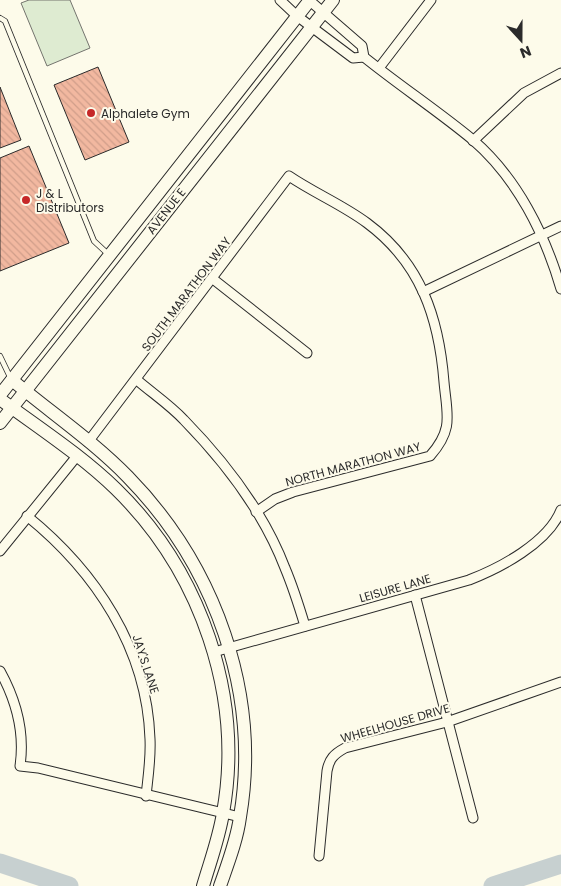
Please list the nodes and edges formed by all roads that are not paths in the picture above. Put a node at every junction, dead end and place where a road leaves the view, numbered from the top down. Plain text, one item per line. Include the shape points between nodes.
1 (280, 0) edge
2 (310, 0) edge
3 (333, 0) edge
4 (432, 0) edge
5 (324, 12) junction
6 (297, 16) junction
7 (0, 18) edge
8 (312, 27) junction
9 (364, 57) junction
10 (378, 68) junction
11 (561, 73) edge
12 (473, 141) junction
13 (307, 188) joint
14 (561, 226) edge
15 (541, 234) junction
16 (109, 255) junction
17 (122, 266) junction
18 (213, 279) junction
19 (561, 289) edge
20 (423, 292) junction
21 (307, 354) dead end
22 (1, 360) edge
23 (12, 380) junction
24 (137, 380) junction
25 (25, 391) junction
26 (0, 395) edge
27 (0, 399) edge
28 (12, 408) junction
29 (0, 423) edge
30 (88, 442) junction
31 (77, 456) junction
32 (142, 492) junction
33 (130, 503) junction
34 (561, 510) edge
35 (256, 512) junction
36 (27, 516) junction
37 (0, 551) edge
38 (415, 595) junction
39 (305, 626) junction
40 (230, 648) junction
41 (214, 652) junction
42 (0, 671) edge
43 (561, 682) edge
44 (447, 722) junction
45 (146, 796) junction
46 (223, 814) junction
47 (240, 818) junction
48 (473, 818) dead end
49 (319, 856) dead end
50 (203, 886) edge
51 (220, 886) edge

1 - 6 street
2 - 5 street
2 - 6 street, AVENUE E
3 - 5 street, AVENUE E
4 - 10 street
5 - 8 street, AVENUE E
5 - 9 street via 362,46
6 - 8 street
6 - 16 street, AVENUE E
7 - 16 lane via 5,21 94,241
8 - 9 street via 353,58
8 - 17 street, AVENUE E
9 - 10 street
10 - 12 street
11 - 12 street via 524,93
12 - 15 street via 509,180
13 - 18 street, SOUTH MARATHON WAY via 289,176
13 - 20 street, NORTH MARATHON WAY via 339,204 389,242 408,265
14 - 15 street
15 - 19 street
15 - 20 street
16 - 17 street
16 - 23 street, AVENUE E
17 - 25 street, AVENUE E
18 - 21 street
18 - 24 street, SOUTH MARATHON WAY
20 - 35 street, NORTH MARATHON WAY via 434,315 442,346 448,428 440,443 430,456 293,492
22 - 23 lane
23 - 25 street
23 - 26 street, AVENUE E
24 - 30 street, SOUTH MARATHON WAY
24 - 35 street via 189,426 214,454
25 - 28 street, AVENUE E
25 - 30 street
27 - 28 street
28 - 29 street, AVENUE E
28 - 31 street
30 - 32 street
31 - 33 street
31 - 36 street
32 - 33 street
32 - 40 street via 188,553 222,622
33 - 41 street via 181,574
34 - 38 street, LEISURE LANE via 525,551 495,570
35 - 39 street via 285,566
36 - 37 street
36 - 45 street, JAY'S LANE via 55,538 82,567 128,642 144,694 150,738
38 - 39 street, LEISURE LANE
38 - 44 street
39 - 40 street, LEISURE LANE
40 - 41 street, LEISURE LANE
40 - 47 street via 246,754
41 - 46 street via 221,676 227,736
42 - 45 street via 12,692 19,721 20,766
43 - 44 street, WHEELHOUSE DRIVE
44 - 48 street
44 - 49 street, WHEELHOUSE DRIVE via 345,748 335,754 327,771
45 - 46 street
46 - 47 street
46 - 50 street
47 - 51 street

